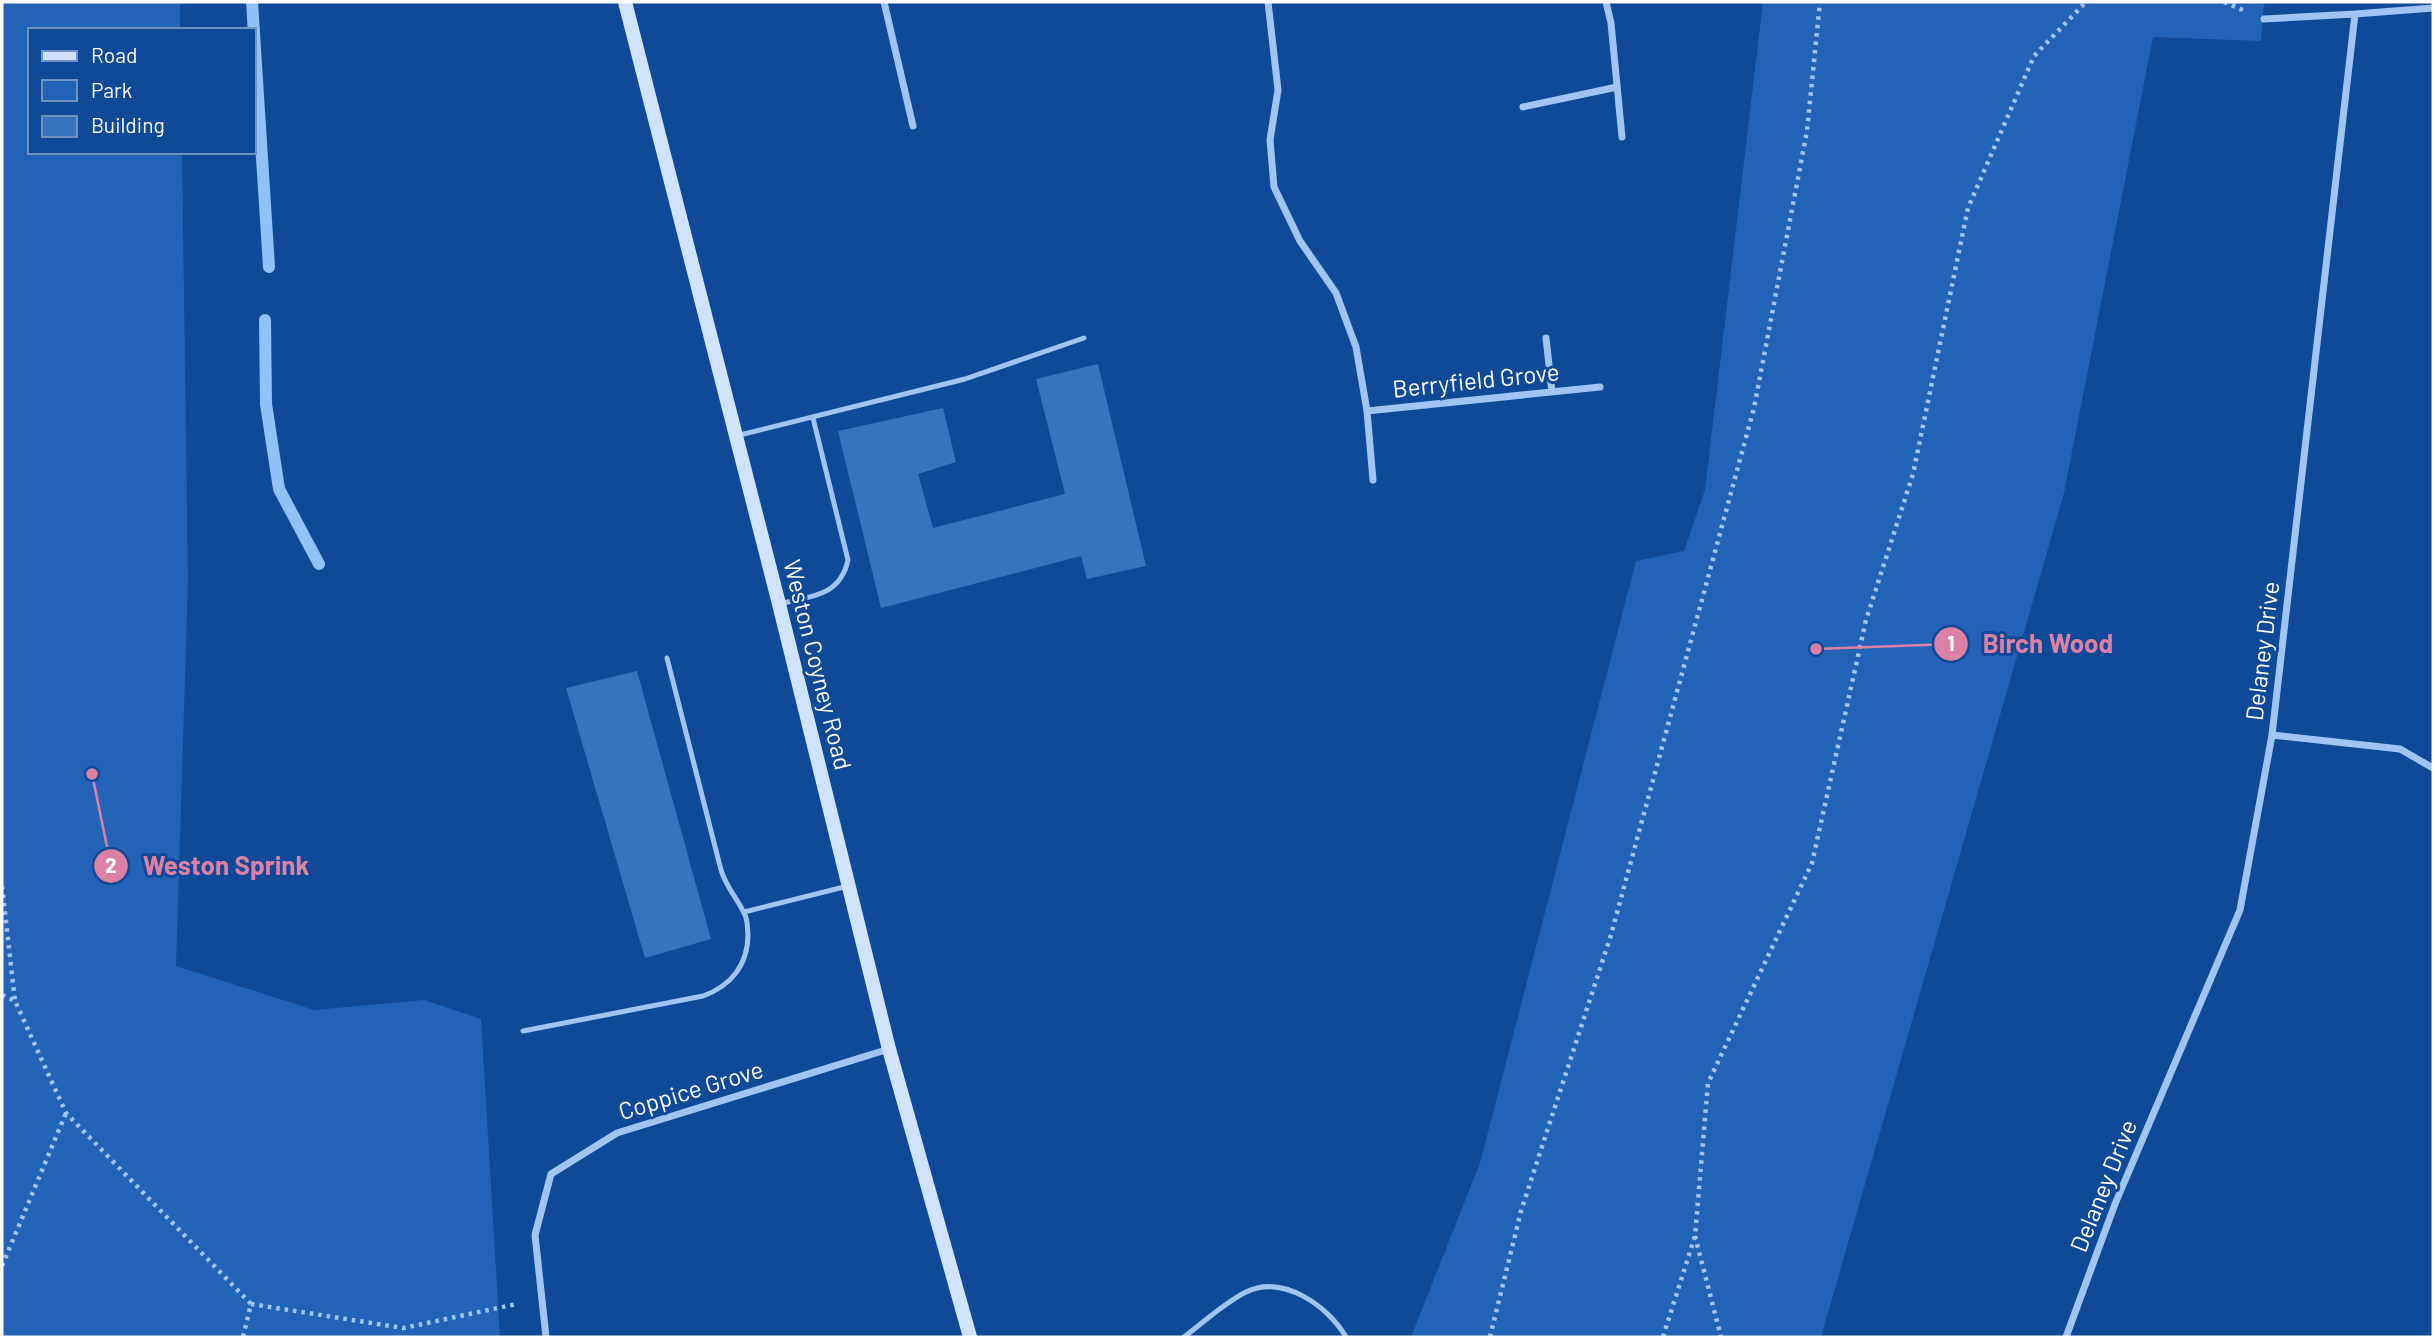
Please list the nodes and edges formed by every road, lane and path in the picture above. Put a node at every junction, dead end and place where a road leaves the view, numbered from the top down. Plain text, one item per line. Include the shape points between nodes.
1 (625, 2) edge
2 (884, 2) edge
3 (1268, 2) edge
4 (1606, 2) edge
5 (1820, 2) edge
6 (2087, 2) edge
7 (2433, 8) edge
8 (2355, 14) junction
9 (2263, 19) dead end
10 (1617, 87) junction
11 (1523, 107) dead end
12 (913, 126) dead end
13 (1622, 137) dead end
14 (1084, 338) dead end
15 (1546, 338) dead end
16 (1600, 387) dead end
17 (1552, 392) junction
18 (1367, 411) junction
19 (813, 418) junction
20 (736, 436) junction
21 (1373, 480) dead end
22 (779, 604) junction
23 (667, 658) dead end
24 (2272, 735) junction
25 (2433, 768) edge
26 (2, 886) edge
27 (848, 886) junction
28 (744, 912) junction
29 (2, 995) edge
30 (15, 1001) junction
31 (523, 1031) dead end
32 (888, 1049) junction
33 (66, 1113) junction
34 (1695, 1236) junction
35 (2, 1266) edge
36 (542, 1298) junction
37 (251, 1304) junction
38 (243, 1337) edge
39 (546, 1337) edge
40 (970, 1337) edge
41 (1184, 1337) edge
42 (1346, 1337) edge
43 (1490, 1337) edge
44 (1663, 1337) edge
45 (1721, 1337) edge
46 (2066, 1337) edge

1 - 20 street, Weston Coyney Road
2 - 12 street
3 - 18 street, Berryfield Grove via 1278,90 1270,140 1274,187 1300,241 1336,293 1356,347
4 - 10 street
5 - 43 path via 1807,131 1754,408 1611,934 1521,1211
6 - 34 path via 2034,56 1968,208 1913,474 1866,620 1812,863 1708,1083
7 - 8 street
8 - 9 street
8 - 24 street, Delaney Drive
10 - 11 street
10 - 13 street
14 - 19 lane via 965,379
15 - 17 street
16 - 17 street, Berryfield Grove
17 - 18 street, Berryfield Grove
18 - 21 street
19 - 20 lane
19 - 22 lane via 848,560 828,592
20 - 22 street, Weston Coyney Road
22 - 27 street, Weston Coyney Road
23 - 28 lane via 721,870
24 - 25 street via 2400,749
24 - 46 street, Delaney Drive via 2240,910 2115,1204
26 - 30 path
27 - 28 lane
27 - 32 street, Weston Coyney Road
28 - 31 lane via 745,958 720,990
29 - 30 path
30 - 33 path
32 - 36 street, Coppice Grove via 617,1133 551,1174 535,1235
32 - 40 street, Weston Coyney Road
33 - 35 path
33 - 37 path
34 - 44 path
34 - 45 path
36 - 37 path via 403,1328
36 - 39 street, Coppice Grove
37 - 38 path
41 - 42 lane via 1248,1291 1270,1287 1303,1295 1325,1309

